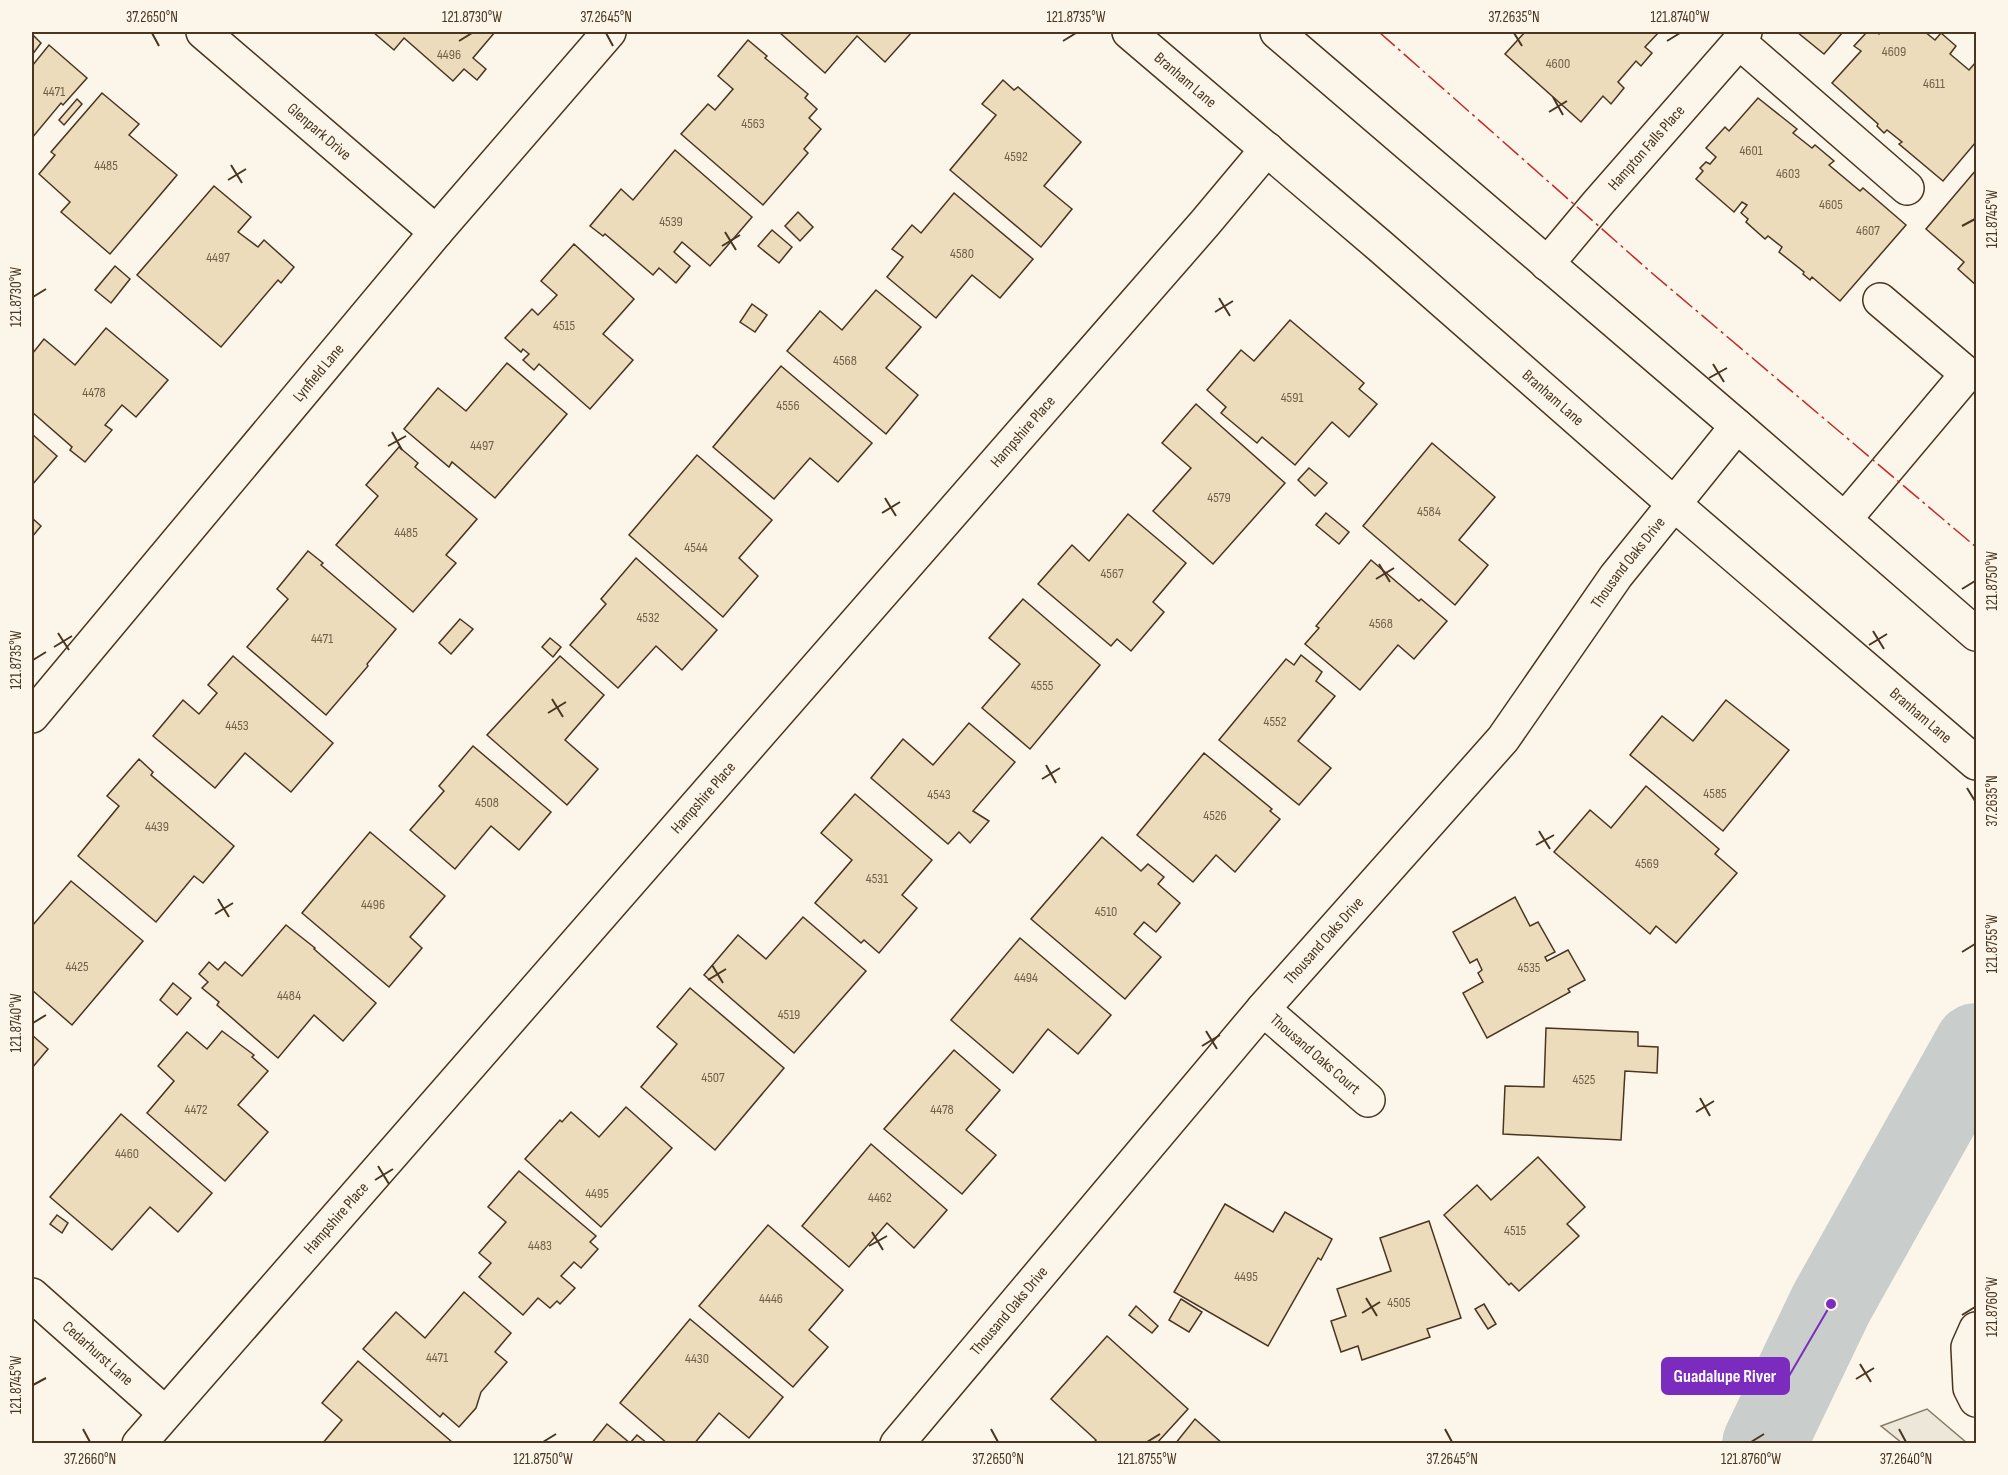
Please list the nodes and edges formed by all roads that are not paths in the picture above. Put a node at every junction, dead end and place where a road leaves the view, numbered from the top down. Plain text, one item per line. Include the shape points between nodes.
1 (203, 32) edge
2 (609, 32) edge
3 (1129, 32) edge
4 (1277, 32) edge
5 (1742, 37) edge
6 (1267, 149) junction
7 (1906, 188) dead end
8 (436, 232) junction
9 (1547, 264) junction
10 (1880, 300) dead end
11 (1737, 426) junction
12 (1674, 504) junction
13 (1845, 519) junction
14 (1977, 634) edge
15 (32, 716) edge
16 (1977, 763) edge
17 (1263, 1009) junction
18 (1368, 1100) dead end
19 (32, 1295) edge
20 (1977, 1329) edge
21 (1977, 1400) edge
22 (165, 1413) junction
23 (139, 1443) edge
24 (897, 1443) edge

1 - 8 street, Glenpark Drive
2 - 8 street, Lynfield Lane
3 - 6 street, Branham Lane
4 - 9 street
5 - 7 street
5 - 9 street, Hampton Falls Place
6 - 12 street, Branham Lane
6 - 22 street, Hampshire Place
8 - 15 street, Lynfield Lane
9 - 11 street
10 - 13 street via 1967,374
11 - 12 street, Thousand Oaks Drive
11 - 13 street
12 - 16 street, Branham Lane
12 - 17 street, Thousand Oaks Drive via 1616,576 1503,739
13 - 14 street
17 - 18 street, Thousand Oaks Court
17 - 24 street, Thousand Oaks Drive
19 - 22 street, Cedarhurst Lane
20 - 21 street via 1968,1347 1970,1388
22 - 23 street, Hampshire Place

